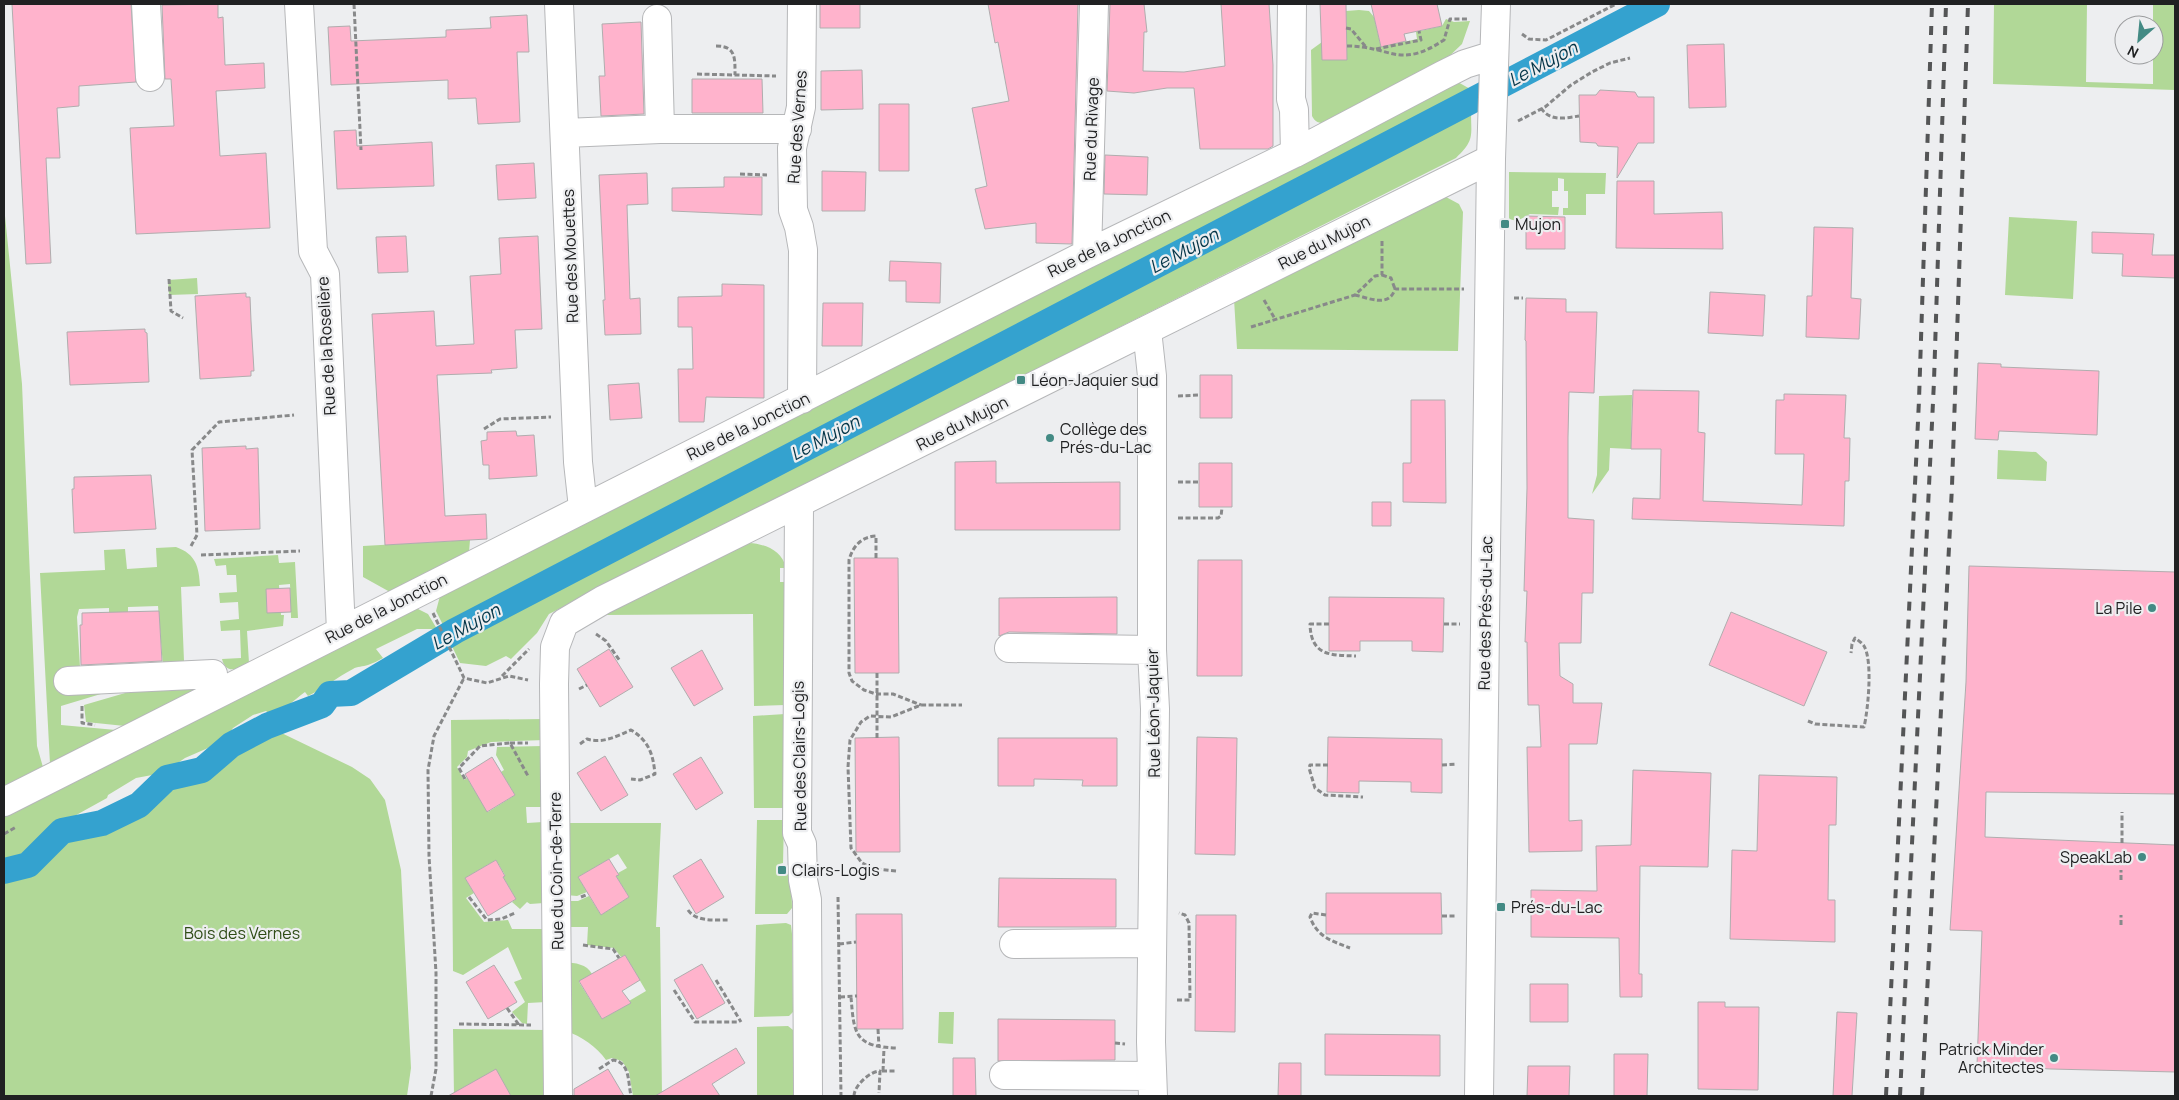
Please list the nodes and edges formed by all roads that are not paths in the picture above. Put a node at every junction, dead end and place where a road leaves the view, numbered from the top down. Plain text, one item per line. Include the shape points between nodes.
1 (146, 4) edge
2 (298, 4) edge
3 (559, 4) edge
4 (802, 4) edge
5 (1094, 4) edge
6 (1292, 4) edge
7 (1486, 11) edge
8 (657, 19) dead end
9 (1494, 59) junction
10 (150, 77) dead end
11 (660, 129) junction
12 (797, 129) junction
13 (565, 133) junction
14 (1295, 152) junction
15 (1491, 159) junction
16 (1087, 254) junction
17 (1147, 330) junction
18 (802, 399) junction
19 (798, 505) junction
20 (583, 508) junction
21 (341, 631) junction
22 (555, 646) joint
23 (1009, 648) dead end
24 (1152, 650) junction
25 (213, 674) dead end
26 (75, 692) road end
27 (4, 802) edge
28 (1152, 943) junction
29 (1014, 944) dead end
30 (1004, 1075) dead end
31 (1152, 1086) edge
32 (558, 1096) edge
33 (808, 1096) edge
34 (1479, 1096) edge

1 - 10 street
2 - 21 street, Rue de la Roselière via 313,251 325,274
3 - 13 street, Rue des Mouettes
4 - 12 street, Rue des Vernes via 801,107
5 - 16 street, Rue du Rivage
6 - 14 street via 1291,99
7 - 9 street, Rue des Prés-du-Lac
8 - 11 street
9 - 14 street, Rue de la Jonction via 1465,64
9 - 15 street, Rue des Prés-du-Lac via 1502,128
11 - 12 street
11 - 13 street
12 - 18 street, Rue des Vernes via 792,148 793,210 803,250
13 - 20 street, Rue des Mouettes via 578,462
14 - 16 street, Rue de la Jonction
15 - 17 street, Rue du Mujon
15 - 34 street, Rue des Prés-du-Lac
16 - 18 street, Rue de la Jonction
17 - 19 street, Rue du Mujon
17 - 24 street, Rue Léon-Jaquier via 1152,376
18 - 20 street, Rue de la Jonction
19 - 22 street, Rue du Mujon via 572,616 564,623
19 - 33 street, Rue des Clairs-Logis via 797,833 802,844 806,900
20 - 21 street, Rue de la Jonction
21 - 27 street, Rue de la Jonction
22 - 32 street, Rue du Coin-de-Terre
23 - 24 street
24 - 28 street, Rue Léon-Jaquier via 1155,718
25 - 26 street
28 - 29 street
28 - 31 street, Rue Léon-Jaquier
30 - 31 street

